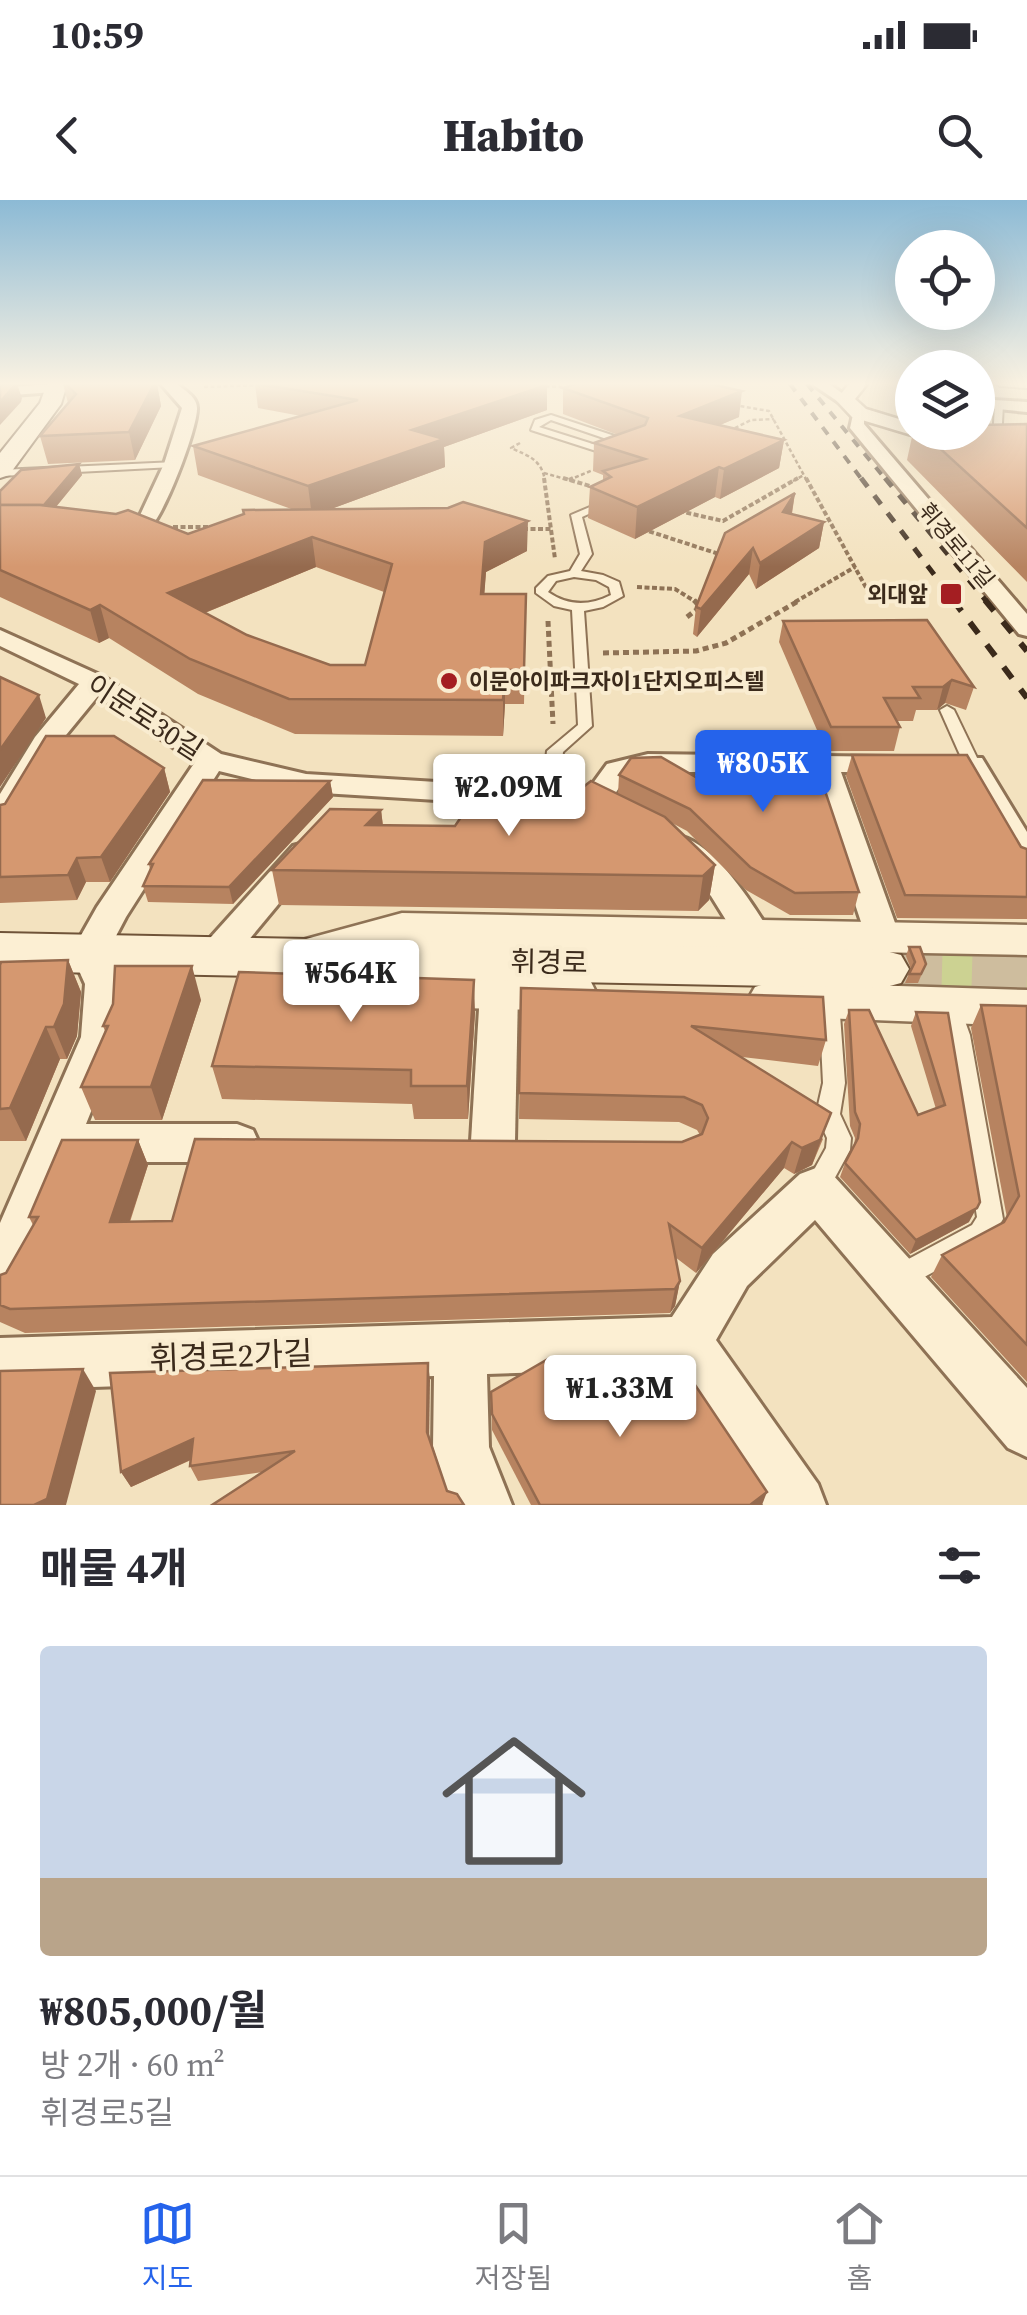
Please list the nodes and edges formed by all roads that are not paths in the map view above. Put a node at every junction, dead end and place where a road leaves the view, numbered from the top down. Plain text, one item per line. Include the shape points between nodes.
1 (19, 445) edge
2 (179, 445) edge
3 (586, 445) edge
4 (612, 445) edge
5 (634, 445) edge
6 (872, 445) edge
7 (616, 446) edge
8 (173, 464) junction
9 (0, 471) edge
10 (600, 506) edge
11 (125, 524) edge
12 (156, 527) joint
13 (574, 574) junction
14 (578, 607) junction
15 (1025, 625) edge
16 (2, 641) edge
17 (95, 682) junction
18 (948, 710) edge
19 (212, 760) junction
20 (823, 764) junction
21 (972, 764) junction
22 (363, 789) junction
23 (550, 798) junction
24 (0, 819) edge
25 (656, 830) edge
26 (1027, 860) edge
27 (752, 932) junction
28 (1027, 940) edge
29 (0, 952) edge
30 (882, 952) junction
31 (89, 953) junction
32 (215, 956) junction
33 (298, 956) junction
34 (499, 992) junction
35 (829, 1001) junction
36 (950, 1004) junction
37 (1027, 1008) edge
38 (274, 1142) edge
39 (492, 1142) edge
40 (56, 1143) junction
41 (816, 1188) junction
42 (0, 1279) edge
43 (896, 1280) junction
44 (686, 1342) junction
45 (461, 1350) junction
46 (0, 1364) edge
47 (1027, 1428) edge
48 (482, 1505) edge
49 (797, 1505) edge

1 - 9 main road
2 - 8 street
3 - 5 lane via 614,454
4 - 7 lane
6 - 15 street, 휘경로11길
8 - 9 lane
8 - 12 street
10 - 13 lane via 576,515 586,554
11 - 12 lane
13 - 14 lane via 552,578 542,593
13 - 14 lane via 598,576 616,587 610,601
14 - 23 lane via 585,726 555,751
16 - 17 street, 이문로30길
17 - 19 street, 이문로30길
17 - 24 street via 45,743
18 - 21 lane
19 - 22 street, 이문로30길
19 - 31 street
20 - 21 street
20 - 23 street, 이문로30길 via 638,764 618,770 609,808
20 - 30 street
21 - 26 street
22 - 23 street, 이문로30길
22 - 32 street
25 - 27 street via 710,874
27 - 30 street
27 - 33 street via 402,928
28 - 30 street
29 - 31 main road, 휘경로
30 - 33 main road, 휘경로
31 - 32 main road, 휘경로
31 - 40 street via 104,984 104,1024
32 - 33 main road, 휘경로
33 - 34 street via 401,989
34 - 35 street
34 - 39 street, 휘경로
35 - 36 street
35 - 41 lane via 834,1084 828,1114 840,1138
36 - 37 street
36 - 43 lane via 990,1219 980,1233
38 - 40 street
40 - 42 street
41 - 43 street
41 - 44 street via 730,1270
43 - 47 street
44 - 45 street, 휘경로2가길
44 - 49 street
45 - 46 street, 휘경로2가길
45 - 48 street via 459,1449

